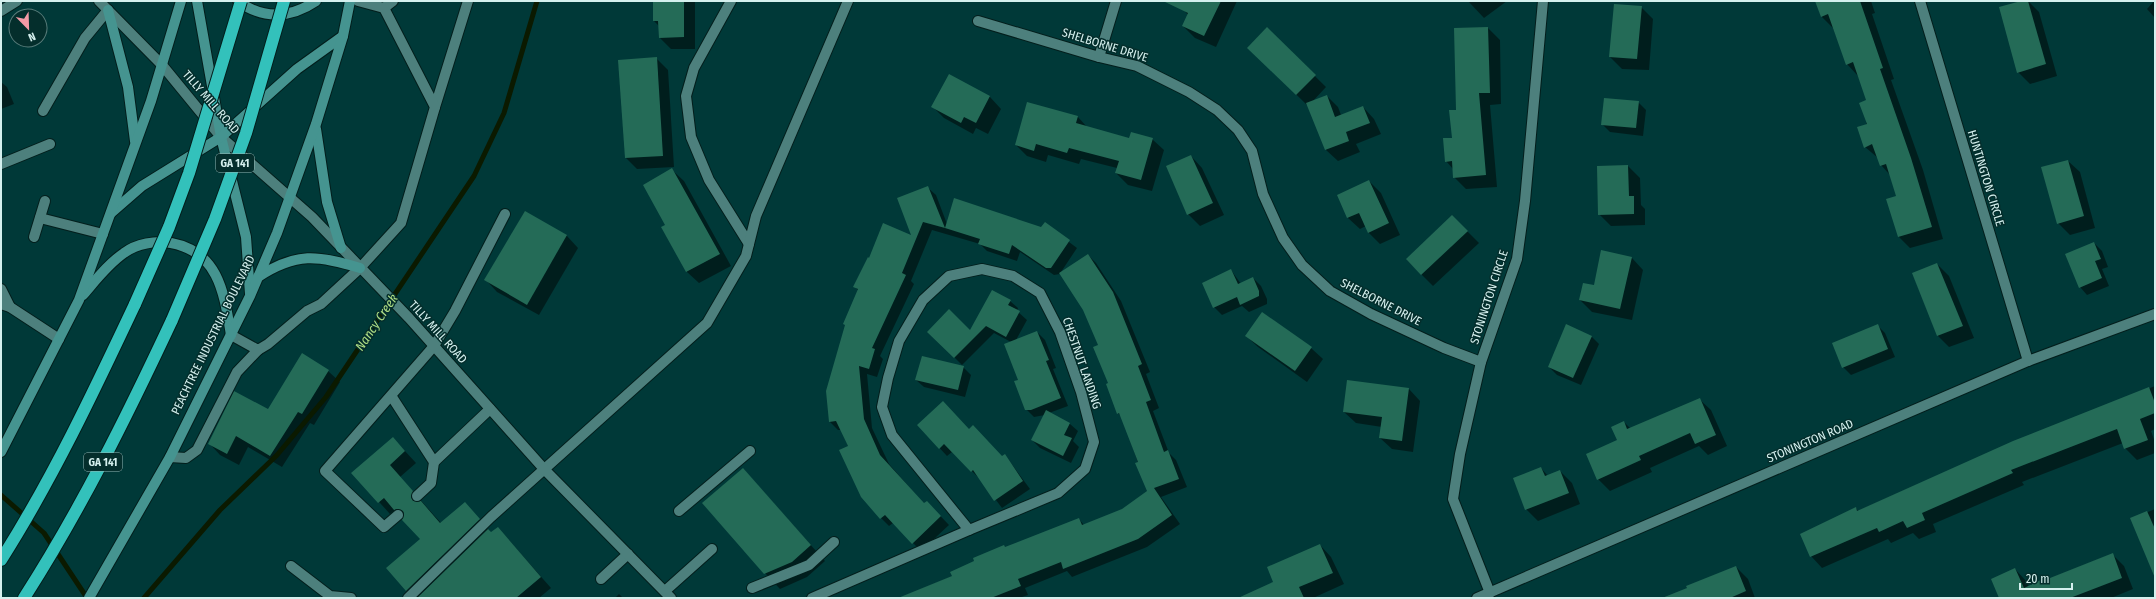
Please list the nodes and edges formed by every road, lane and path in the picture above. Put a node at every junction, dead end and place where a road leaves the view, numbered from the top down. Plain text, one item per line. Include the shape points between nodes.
1 (16, 1) edge
2 (99, 1) edge
3 (181, 1) edge
4 (197, 1) edge
5 (240, 1) edge
6 (284, 1) edge
7 (316, 1) edge
8 (350, 1) edge
9 (358, 1) edge
10 (393, 1) edge
11 (468, 1) edge
12 (731, 1) edge
13 (848, 1) edge
14 (1116, 1) edge
15 (1543, 1) edge
16 (1920, 1) edge
17 (384, 8) junction
18 (108, 10) junction
19 (1, 11) edge
20 (978, 21) dead end
21 (343, 36) junction
22 (1099, 57) junction
23 (162, 65) junction
24 (435, 107) junction
25 (43, 111) dead end
26 (316, 124) junction
27 (221, 136) junction
28 (50, 144) dead end
29 (136, 145) junction
30 (1, 164) edge
31 (290, 198) junction
32 (45, 201) dead end
33 (111, 213) junction
34 (505, 214) dead end
35 (40, 218) junction
36 (103, 234) junction
37 (34, 237) dead end
38 (749, 244) junction
39 (341, 248) junction
40 (360, 268) junction
41 (258, 277) junction
42 (1, 289) edge
43 (250, 296) junction
44 (79, 300) junction
45 (5, 306) edge
46 (2155, 314) edge
47 (231, 335) junction
48 (59, 339) junction
49 (434, 346) junction
50 (258, 350) junction
51 (2028, 361) junction
52 (1481, 362) junction
53 (392, 397) junction
54 (490, 409) junction
55 (750, 451) dead end
56 (1, 452) edge
57 (170, 457) junction
58 (434, 462) junction
59 (544, 469) junction
60 (417, 496) dead end
61 (679, 512) dead end
62 (398, 514) dead end
63 (969, 530) junction
64 (834, 542) dead end
65 (712, 549) dead end
66 (628, 554) junction
67 (1, 560) edge
68 (291, 566) dead end
69 (601, 579) dead end
70 (752, 588) dead end
71 (1490, 593) junction
72 (668, 595) edge
73 (24, 598) edge
74 (89, 598) edge
75 (351, 598) edge
76 (408, 598) edge
77 (812, 598) edge
78 (1477, 598) edge

1 - 19 street
2 - 18 street, TILLY MILL ROAD
3 - 23 main road
4 - 27 main road
5 - 7 main road via 267,15 282,15 307,7
5 - 67 highway, bridge via 189,173 169,227 81,418
6 - 73 highway, GA 141, bridge via 246,133 215,219 172,320 106,457
8 - 21 main road, PEACHTREE INDUSTRIAL BOULEVARD
9 - 17 street
10 - 17 street
11 - 24 street
12 - 38 street via 694,68 686,96 691,137 706,173
13 - 38 street via 756,216
14 - 22 street
15 - 52 street, STONINGTON CIRCLE via 1525,201 1517,259
16 - 51 street, HUNTINGTON CIRCLE
17 - 24 street
18 - 23 street, TILLY MILL ROAD
18 - 25 street via 85,38
18 - 29 main road via 128,86
20 - 22 street, SHELBORNE DRIVE
21 - 26 main road, PEACHTREE INDUSTRIAL BOULEVARD
21 - 27 main road via 297,69
22 - 52 street, SHELBORNE DRIVE via 1137,66 1189,92 1217,110 1238,130 1252,151 1263,194 1283,238 1302,265 1330,291 1371,314
23 - 27 street, TILLY MILL ROAD
23 - 29 main road
24 - 40 street via 400,223
26 - 31 main road, PEACHTREE INDUSTRIAL BOULEVARD
26 - 39 main road via 327,202
27 - 31 street, TILLY MILL ROAD
27 - 33 main road via 142,186
27 - 43 main road via 246,237
28 - 30 street
29 - 33 main road
31 - 39 street, TILLY MILL ROAD
31 - 41 main road, PEACHTREE INDUSTRIAL BOULEVARD
32 - 35 street
33 - 36 main road
34 - 49 street
35 - 36 street
35 - 37 street
36 - 44 main road
38 - 59 street via 746,256 707,323
39 - 40 street, TILLY MILL ROAD
40 - 41 main road via 327,259 300,258 278,265
40 - 49 street, TILLY MILL ROAD
40 - 50 street via 322,304 307,311
41 - 43 main road, PEACHTREE INDUSTRIAL BOULEVARD
42 - 45 street
43 - 47 main road, PEACHTREE INDUSTRIAL BOULEVARD
44 - 47 main road via 114,260 125,252 152,242 177,244 196,250 214,272 227,308
44 - 48 main road
45 - 48 street
46 - 51 street, STONINGTON ROAD
47 - 50 street
47 - 57 main road, PEACHTREE INDUSTRIAL BOULEVARD
48 - 56 main road
49 - 53 street
49 - 54 street, TILLY MILL ROAD
50 - 57 street via 237,372 197,450 186,458
51 - 71 street, STONINGTON ROAD
52 - 71 street, STONINGTON CIRCLE via 1460,454 1453,499
53 - 58 street
53 - 62 street via 325,471 384,527
54 - 58 street
54 - 59 street, TILLY MILL ROAD
55 - 61 street
57 - 74 main road, PEACHTREE INDUSTRIAL BOULEVARD
58 - 60 street via 431,483
59 - 66 street, TILLY MILL ROAD
59 - 76 street
63 - 63 street, CHESTNUT LANDING via 1058,493 1085,469 1094,442 1060,332 1040,293 1013,276 982,269 949,276 923,300 899,342 882,407 892,435
63 - 77 street, CHESTNUT LANDING
64 - 70 street via 809,564
65 - 72 street
66 - 69 street
66 - 72 street, TILLY MILL ROAD
68 - 75 street via 330,596
71 - 78 street, STONINGTON ROAD

